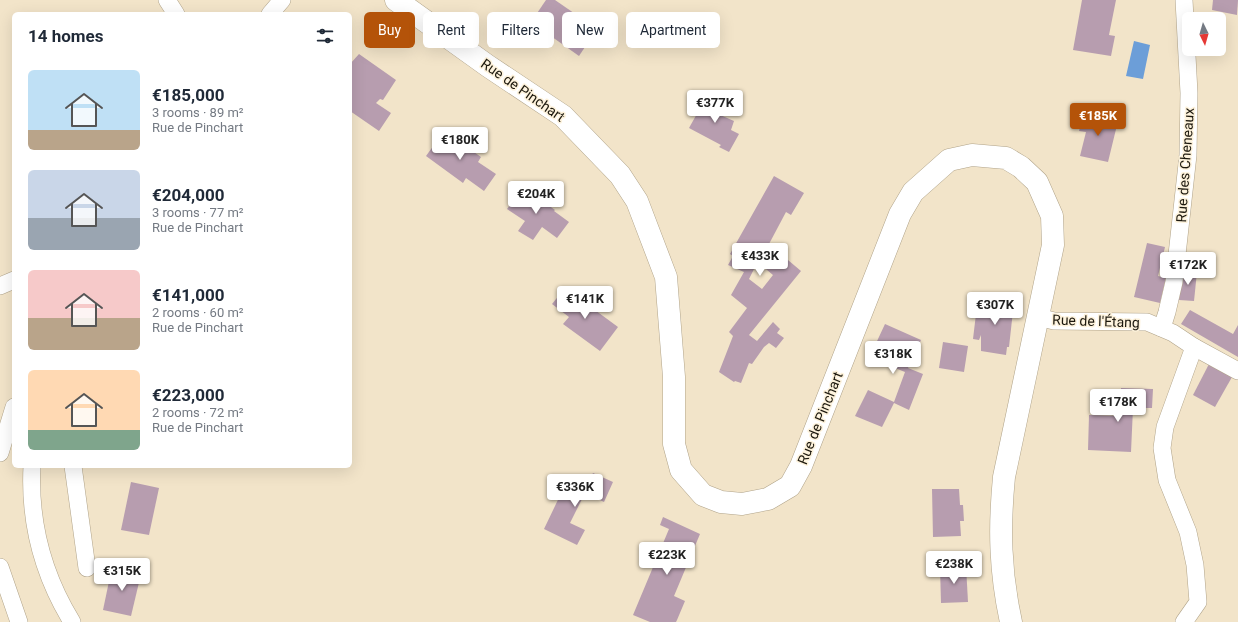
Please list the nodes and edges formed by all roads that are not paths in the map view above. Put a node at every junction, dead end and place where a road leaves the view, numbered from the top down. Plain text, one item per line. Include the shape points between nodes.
1 (167, 0) edge
2 (282, 0) edge
3 (396, 0) edge
4 (1184, 0) edge
5 (175, 12) edge
6 (272, 12) edge
7 (12, 281) edge
8 (0, 286) edge
9 (1038, 317) junction
10 (1162, 328) junction
11 (1194, 347) junction
12 (1238, 371) edge
13 (12, 414) edge
14 (0, 453) edge
15 (32, 468) edge
16 (73, 468) edge
17 (0, 568) edge
18 (87, 568) dead end
19 (19, 622) edge
20 (72, 622) edge
21 (1011, 622) edge
22 (1184, 622) edge

1 - 5 street
2 - 6 street
3 - 9 main road, Rue de Pinchart via 563,116 620,175 637,201 666,277 674,377 674,444 682,470 703,495 721,502 742,504 768,499 790,486 820,420 900,214 913,192 949,160 972,155 1006,158 1021,167 1037,182 1052,216 1053,245
4 - 10 street, Rue des Cheneaux via 1189,93 1188,155 1174,282
7 - 8 street
9 - 10 street, Rue de l'Étang via 1054,321 1147,322
9 - 21 main road, Rue de Pinchart via 1004,477 1000,515 1000,554 1004,592
10 - 11 street, Rue de l'Étang
11 - 12 street, Rue de l'Étang
11 - 22 street via 1165,427 1162,448 1166,480 1188,532 1195,565 1198,602
13 - 14 street
15 - 20 street via 35,531 48,573
16 - 18 street
17 - 19 street

